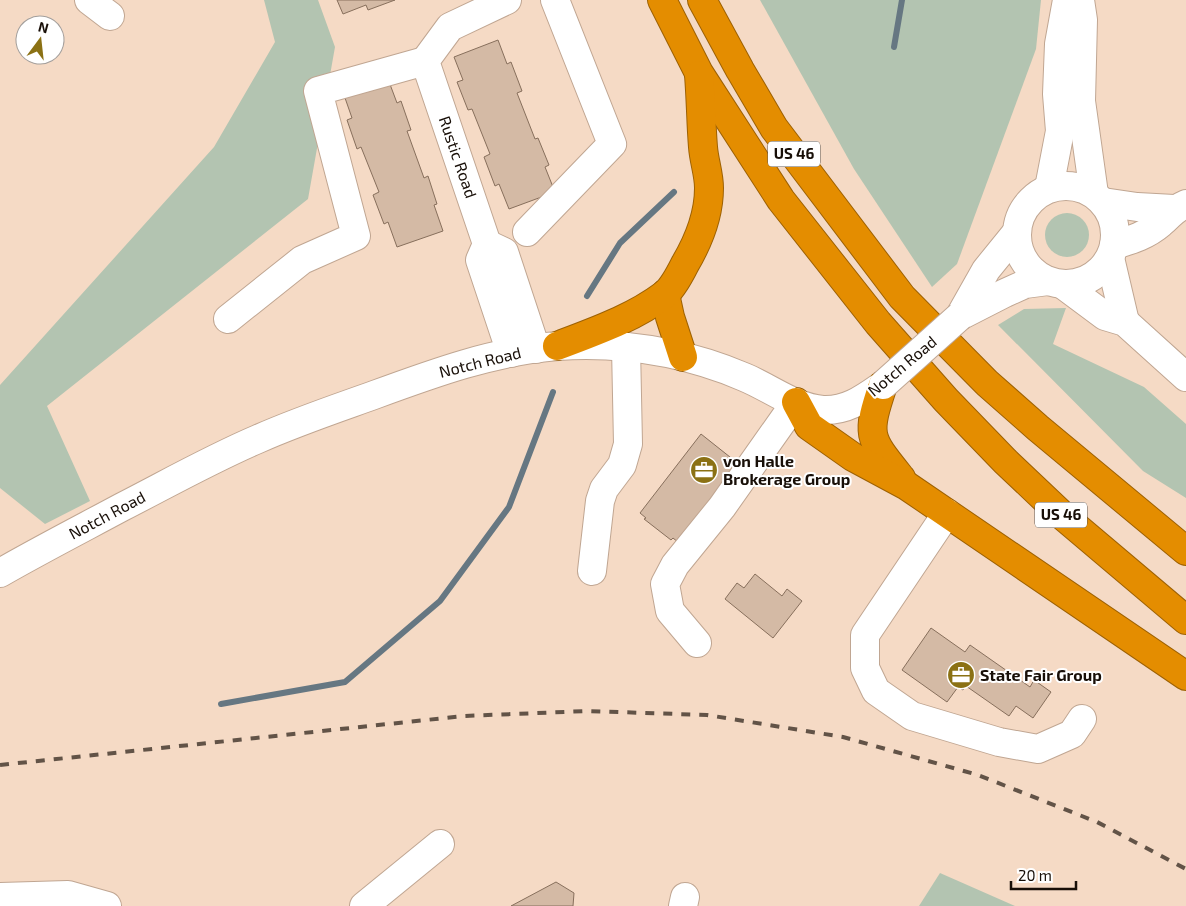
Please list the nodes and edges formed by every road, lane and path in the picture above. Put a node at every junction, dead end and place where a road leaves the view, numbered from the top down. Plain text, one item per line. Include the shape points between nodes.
1 (507, 0) edge
2 (555, 0) edge
3 (662, 0) edge
4 (702, 0) edge
5 (1067, 0) edge
6 (1080, 0) edge
7 (425, 61) junction
8 (699, 73) junction
9 (1049, 188) junction
10 (1099, 198) junction
11 (1180, 206) edge
12 (527, 232) dead end
13 (1016, 233) junction
14 (1112, 251) junction
15 (1055, 282) junction
16 (665, 294) junction
17 (960, 316) junction
18 (228, 319) dead end
19 (1126, 322) junction
20 (626, 347) junction
21 (535, 350) junction
22 (683, 357) junction
23 (1186, 377) edge
24 (883, 385) junction
25 (796, 402) junction
26 (907, 486) junction
27 (946, 513) junction
28 (1186, 550) edge
29 (592, 571) dead end
30 (0, 573) edge
31 (1186, 620) edge
32 (697, 643) dead end
33 (1186, 676) edge
34 (1082, 719) dead end
35 (440, 844) dead end
36 (0, 897) edge
37 (107, 906) edge
38 (364, 906) edge

1 - 7 street via 450,27
2 - 12 street via 612,144
3 - 8 highway, US 46
4 - 28 highway, US 46 via 774,128 902,297 1016,409
5 - 9 street via 1059,54 1057,94 1060,131
6 - 10 street via 1081,102
7 - 18 street via 318,91 356,236 302,260
7 - 21 street, Rustic Road via 487,244 504,252
8 - 16 highway via 703,150 709,190 695,247
8 - 31 highway, US 46 via 781,200 878,323 946,400 1063,516
9 - 10 street via 1064,185 1080,187
9 - 13 street via 1038,193 1026,205
10 - 11 street via 1137,207
10 - 14 street via 1114,222 1116,233
11 - 14 street via 1141,237
13 - 15 street via 1019,250 1027,266
13 - 17 street, Notch Road via 986,270
14 - 15 street via 1102,269 1090,278 1077,283
14 - 19 street
15 - 17 street, Notch Road via 1025,284
15 - 19 street via 1105,316
16 - 21 highway via 610,325
16 - 22 highway
17 - 24 street, Notch Road, bridge
19 - 23 street
20 - 21 street, Notch Road via 591,345
20 - 22 street, Notch Road
20 - 29 street via 628,444 622,465 604,489 600,501
21 - 30 street, Notch Road via 466,363 260,438 211,460
22 - 25 street, Notch Road via 744,377
24 - 25 street, Notch Road via 858,403 844,408 820,410
24 - 26 highway via 872,417 872,434 879,451
25 - 26 highway via 808,426 853,457
25 - 32 street via 722,507 675,565 665,584 670,611
26 - 27 highway
27 - 33 highway
27 - 34 street via 865,635 865,668 876,691 912,716 999,742 1038,749 1072,734
35 - 38 street
36 - 37 street via 68,895

